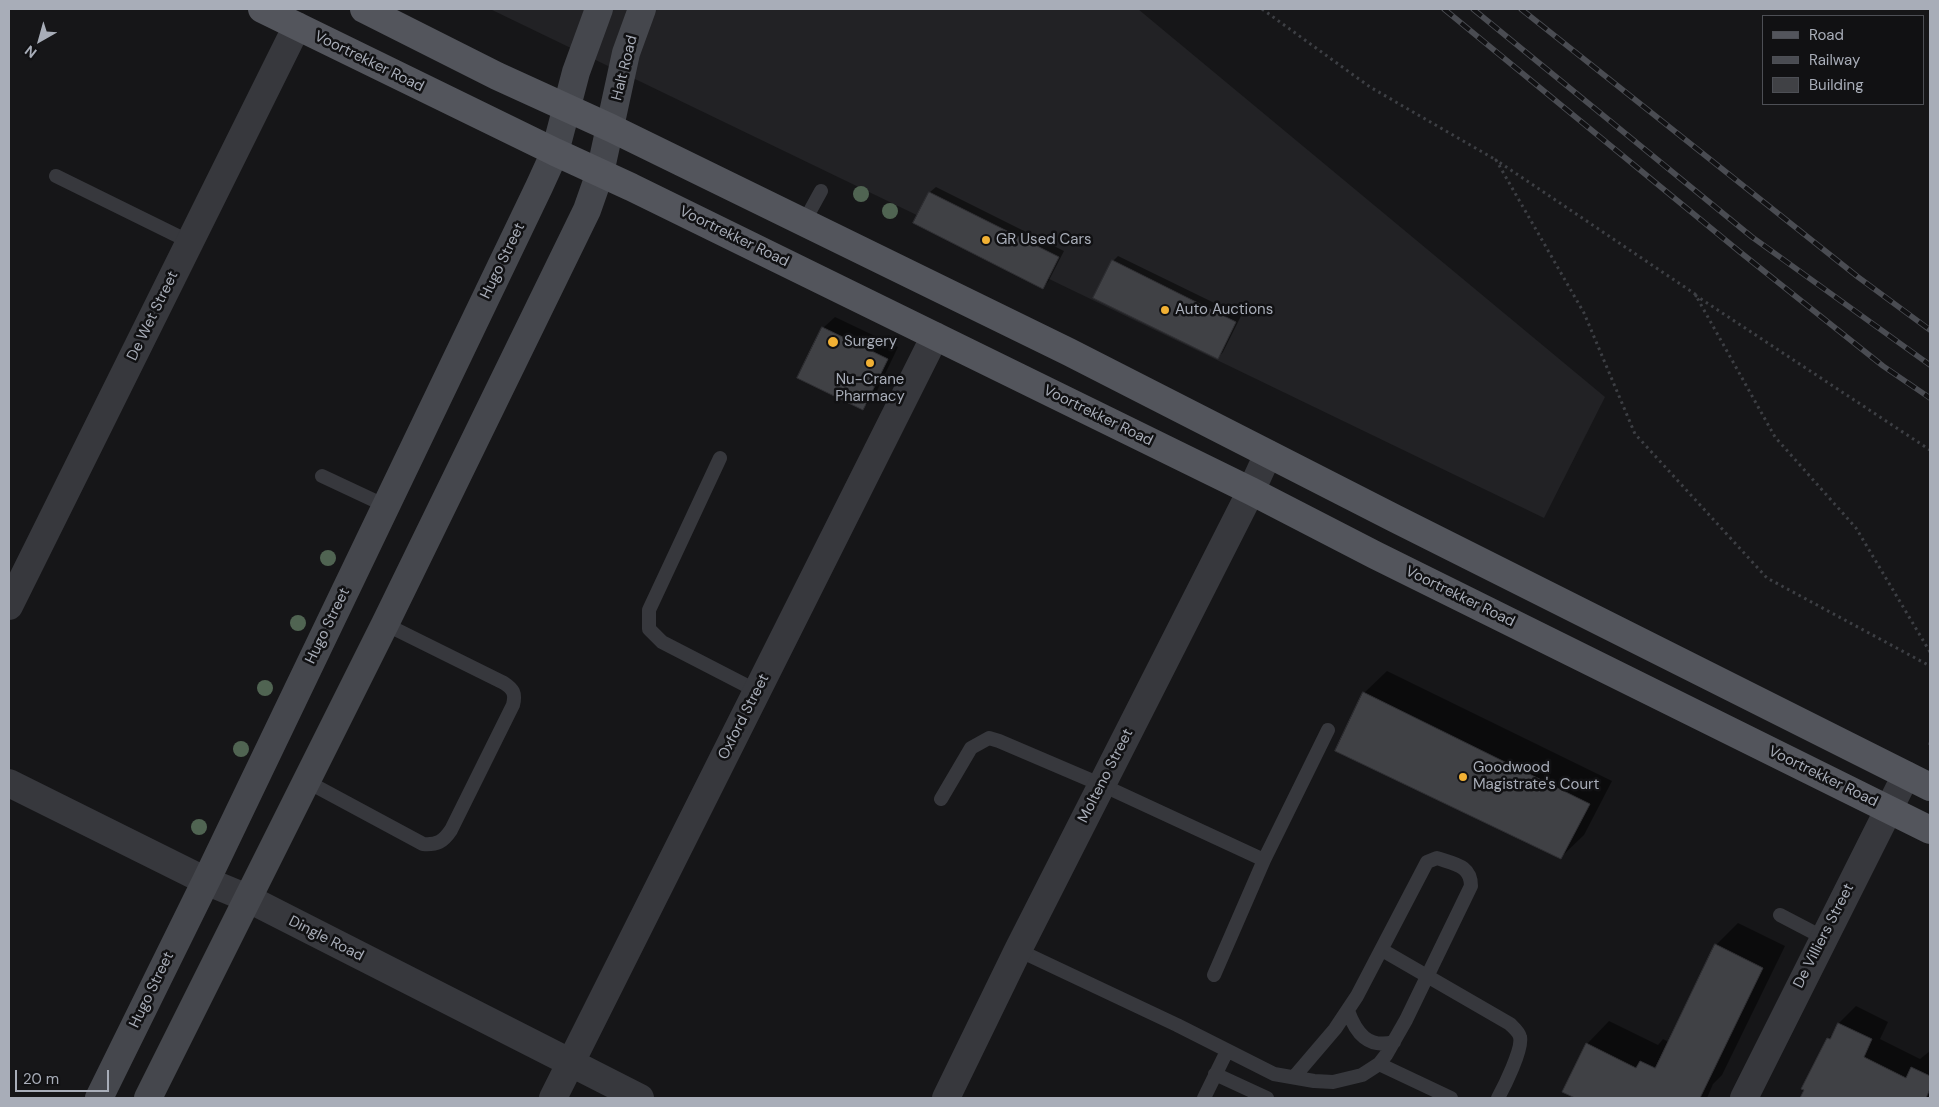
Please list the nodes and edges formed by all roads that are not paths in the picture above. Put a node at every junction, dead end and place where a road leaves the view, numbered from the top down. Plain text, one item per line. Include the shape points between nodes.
1 (262, 9) edge
2 (364, 9) edge
3 (600, 9) edge
4 (642, 9) edge
5 (297, 26) junction
6 (566, 107) junction
7 (611, 128) junction
8 (555, 152) junction
9 (600, 173) junction
10 (56, 176) dead end
11 (821, 191) dead end
12 (804, 222) junction
13 (190, 242) junction
14 (935, 336) junction
15 (1268, 454) junction
16 (720, 458) dead end
17 (322, 476) dead end
18 (1251, 491) junction
19 (386, 506) junction
20 (1394, 518) junction
21 (1375, 555) junction
22 (9, 606) edge
23 (385, 624) junction
24 (757, 691) junction
25 (1328, 730) dead end
26 (1906, 775) junction
27 (306, 781) junction
28 (9, 783) edge
29 (1102, 785) junction
30 (1930, 787) edge
31 (941, 800) dead end
32 (1888, 809) junction
33 (1930, 830) edge
34 (1264, 860) junction
35 (206, 881) junction
36 (247, 898) junction
37 (1780, 915) dead end
38 (1824, 938) junction
39 (1018, 950) junction
40 (1382, 950) junction
41 (1214, 975) dead end
42 (1427, 976) junction
43 (1348, 1011) junction
44 (1394, 1042) junction
45 (1226, 1050) junction
46 (570, 1064) junction
47 (1379, 1064) junction
48 (1215, 1074) junction
49 (1294, 1077) junction
50 (99, 1098) edge
51 (148, 1098) edge
52 (553, 1098) edge
53 (640, 1098) edge
54 (946, 1098) edge
55 (1204, 1098) edge
56 (1267, 1098) edge
57 (1451, 1098) edge
58 (1498, 1098) edge
59 (1744, 1098) edge

1 - 5 main road, Voortrekker Road
2 - 6 main road
3 - 6 street
4 - 7 street, Halt Road via 626,53
5 - 8 main road, Voortrekker Road
5 - 13 street, De Wet Street
6 - 7 main road
6 - 8 street, Hugo Street
7 - 9 street, Halt Road
7 - 12 main road
8 - 9 main road, Voortrekker Road
8 - 19 street, Hugo Street
9 - 14 main road, Voortrekker Road
9 - 23 street via 587,210
10 - 13 lane
11 - 12 lane
12 - 15 main road
13 - 22 street, De Wet Street
14 - 18 main road, Voortrekker Road
14 - 24 street, Oxford Street
15 - 18 street, Molteno Street
15 - 20 main road
16 - 24 lane via 649,610 649,629 662,642
17 - 19 lane
18 - 21 main road, Voortrekker Road
18 - 29 street, Molteno Street
19 - 35 street, Hugo Street
20 - 21 main road
20 - 26 main road
21 - 32 main road, Voortrekker Road
23 - 27 street
23 - 27 lane via 504,683 515,696 451,830 445,840 435,845 423,844
24 - 46 street, Oxford Street
25 - 34 lane
26 - 30 main road
26 - 32 street, De Villiers Street
27 - 36 street
28 - 35 street, Dingle Road
29 - 31 lane via 989,738 971,748
29 - 34 lane
29 - 39 street, Molteno Street
32 - 33 main road, Voortrekker Road
32 - 38 street, De Villiers Street
34 - 41 lane
35 - 36 street, Dingle Road
35 - 50 street, Hugo Street
36 - 46 street, Dingle Road
36 - 51 street
37 - 38 lane
38 - 59 street, De Villiers Street
39 - 45 lane
39 - 54 street, Molteno Street
40 - 42 lane
40 - 42 lane via 1427,862 1437,858 1462,867 1470,875 1470,886
40 - 43 lane
42 - 44 lane
42 - 58 lane via 1510,1024 1516,1031 1520,1038 1519,1048
43 - 44 lane via 1353,1025 1365,1038 1380,1044
43 - 49 lane
44 - 47 lane
45 - 48 lane
45 - 49 lane via 1274,1074
46 - 52 street, Oxford Street
46 - 53 street, Dingle Road
47 - 49 lane via 1362,1074 1333,1082
47 - 57 lane
48 - 55 lane
48 - 56 lane

